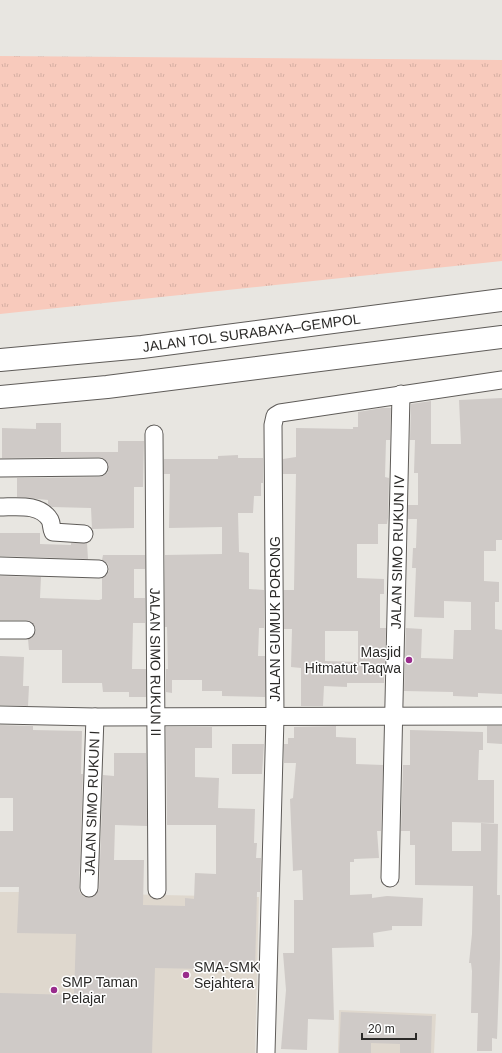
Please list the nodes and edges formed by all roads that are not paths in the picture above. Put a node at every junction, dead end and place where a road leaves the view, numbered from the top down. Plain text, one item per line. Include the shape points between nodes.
1 (502, 300) edge
2 (502, 337) edge
3 (0, 360) edge
4 (502, 380) edge
5 (401, 394) junction
6 (0, 397) edge
7 (154, 434) dead end
8 (99, 467) dead end
9 (0, 468) edge
10 (0, 507) edge
11 (84, 534) dead end
12 (0, 566) edge
13 (99, 569) dead end
14 (0, 630) edge
15 (26, 630) dead end
16 (0, 715) edge
17 (394, 716) junction
18 (502, 716) edge
19 (95, 717) junction
20 (155, 717) junction
21 (275, 717) junction
22 (390, 878) dead end
23 (89, 888) dead end
24 (157, 890) dead end
25 (266, 1053) edge

1 - 3 highway, JALAN TOL SURABAYA–GEMPOL via 142,347
2 - 6 highway via 107,387
4 - 5 street, JALAN GUMUK PORONG
5 - 17 street, JALAN SIMO RUKUN IV
5 - 21 street, JALAN GUMUK PORONG via 280,413 275,416
7 - 20 street, JALAN SIMO RUKUN II
8 - 9 street
10 - 11 street via 33,508 50,520 53,532
12 - 13 street
14 - 15 street
16 - 19 street
17 - 18 street
17 - 21 street
17 - 22 street, JALAN SIMO RUKUN IV
19 - 20 street
19 - 23 street, JALAN SIMO RUKUN I
20 - 21 street
20 - 24 street, JALAN SIMO RUKUN II
21 - 25 street, JALAN GUMUK PORONG

